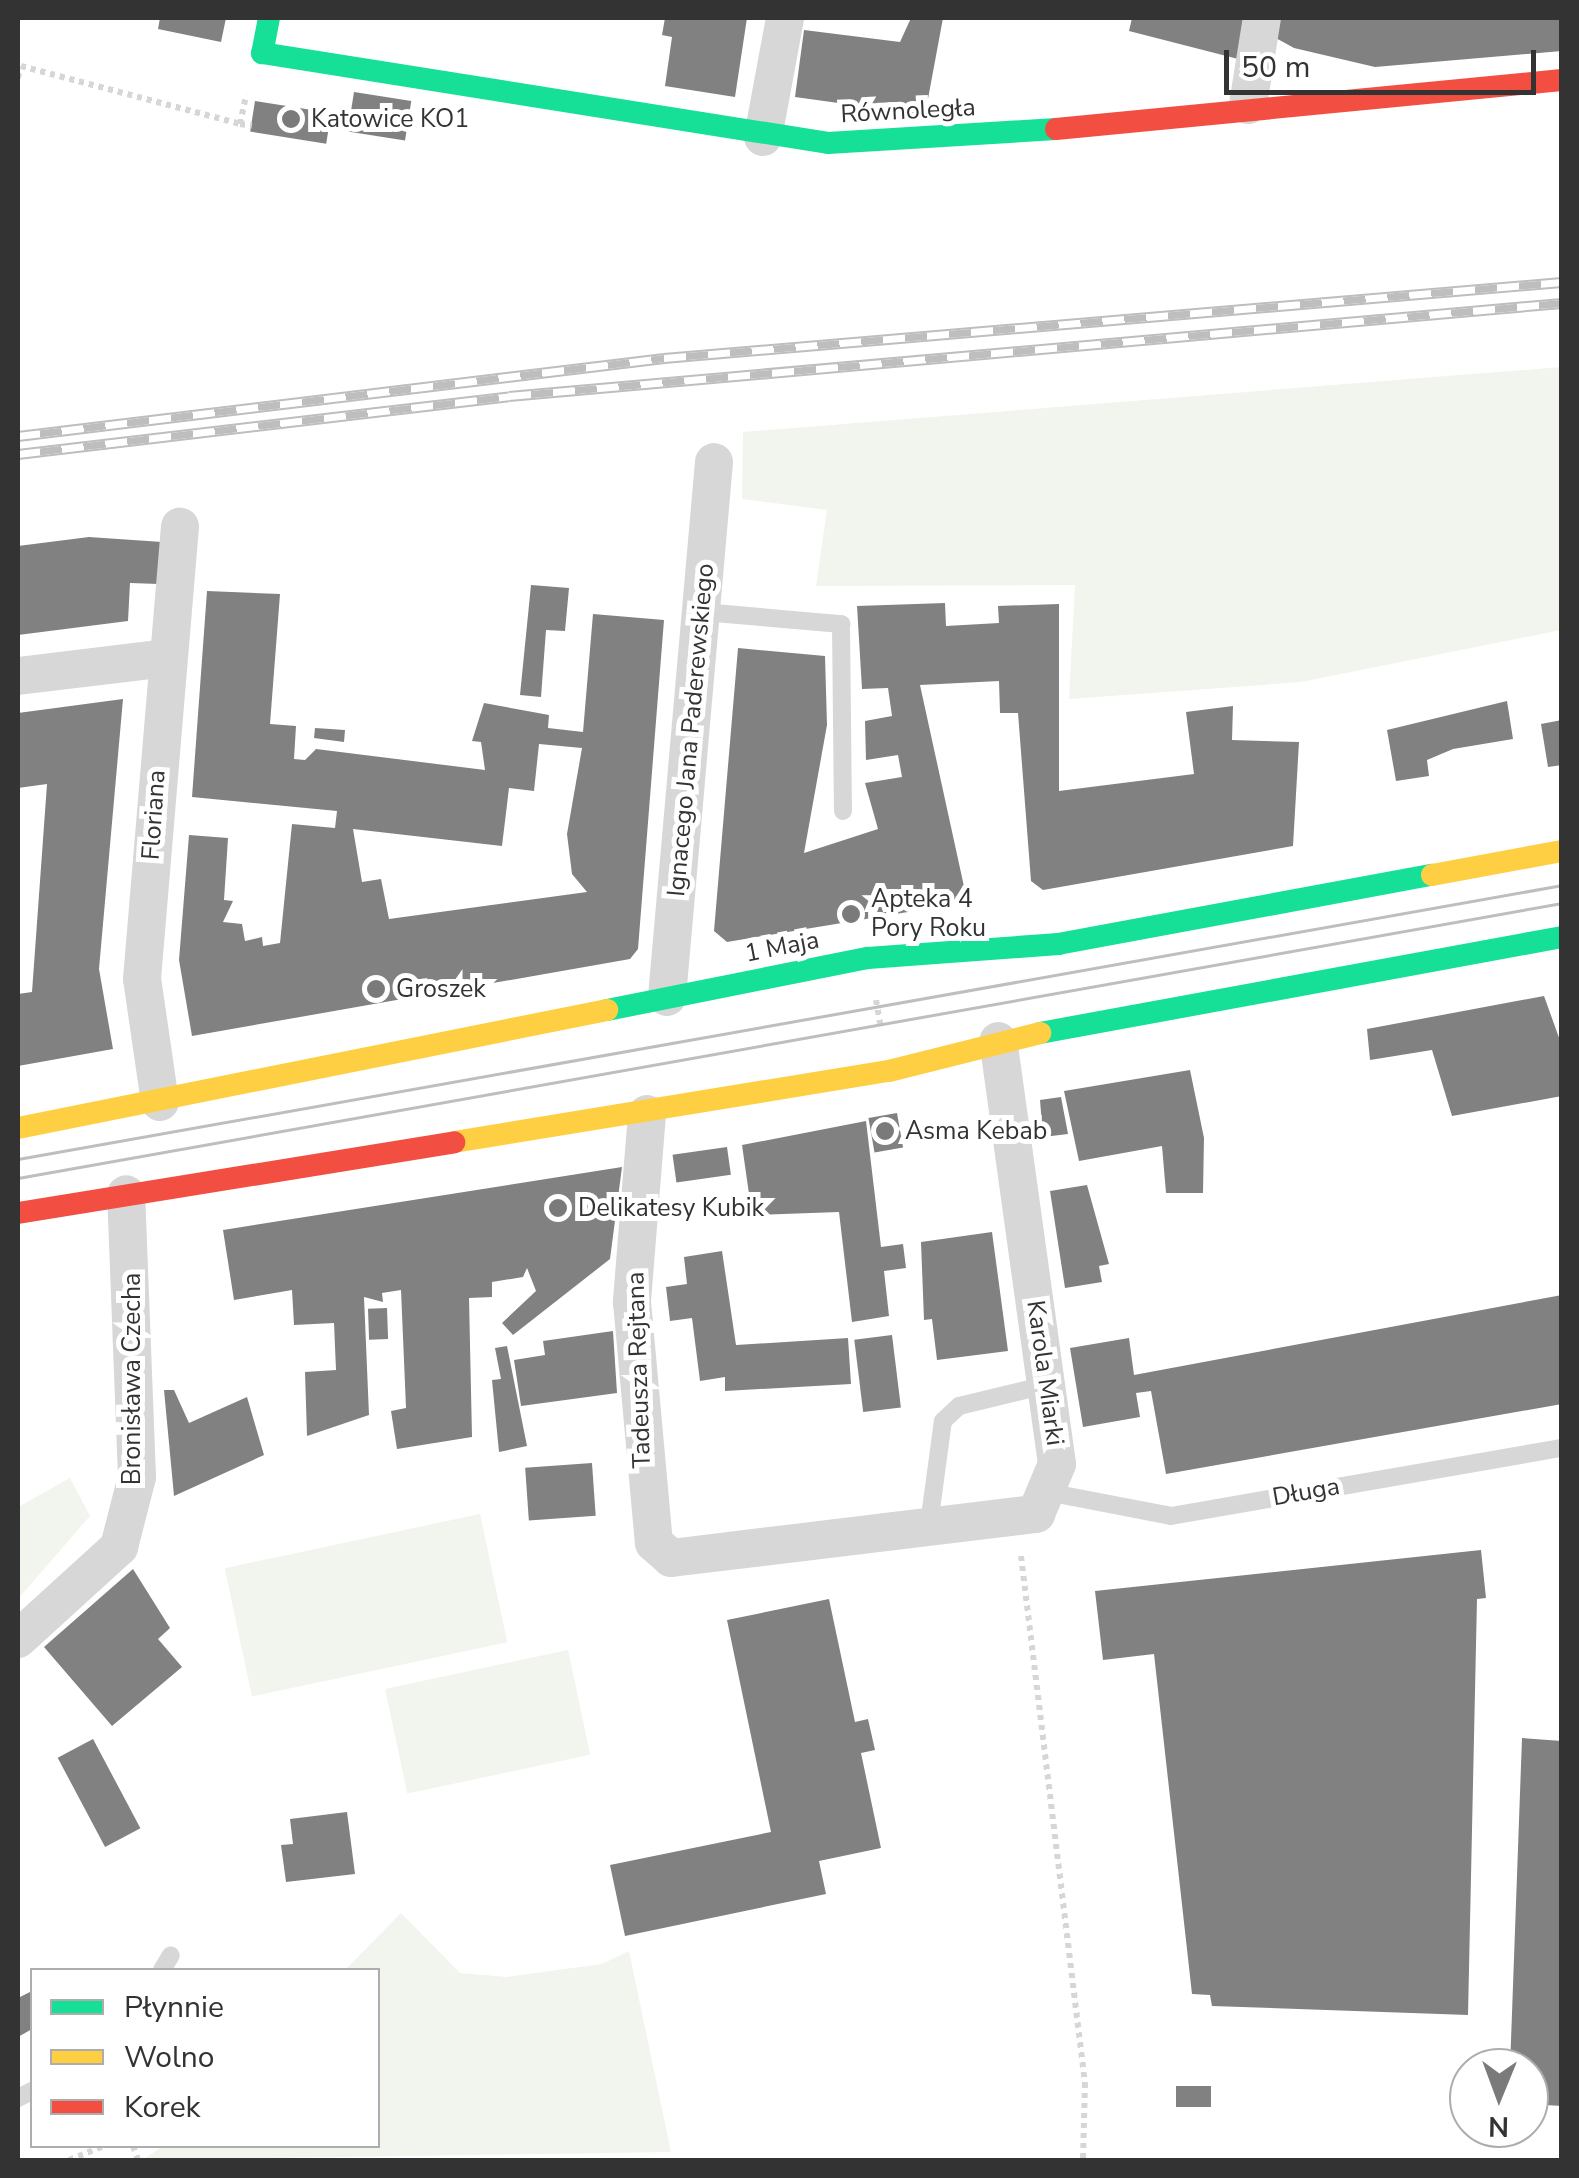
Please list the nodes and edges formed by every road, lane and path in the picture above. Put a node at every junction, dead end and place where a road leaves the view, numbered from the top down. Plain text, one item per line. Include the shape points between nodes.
1 (269, 18) edge
2 (785, 18) edge
3 (1262, 18) edge
4 (18, 78) edge
5 (1562, 80) edge
6 (265, 92) dead end
7 (1248, 106) junction
8 (240, 124) junction
9 (252, 126) dead end
10 (764, 136) junction
11 (714, 462) dead end
12 (180, 528) dead end
13 (703, 612) junction
14 (166, 658) junction
15 (18, 676) edge
16 (844, 811) dead end
17 (1562, 851) edge
18 (1562, 937) edge
19 (667, 998) junction
20 (998, 1042) junction
21 (160, 1102) junction
22 (648, 1114) junction
23 (18, 1128) edge
24 (126, 1194) junction
25 (18, 1213) edge
26 (1046, 1385) junction
27 (1562, 1448) edge
28 (1052, 1494) junction
29 (930, 1524) junction
30 (1013, 1548) dead end
31 (18, 1639) edge
32 (98, 2148) edge
33 (69, 2160) edge
34 (1083, 2160) edge

1 - 10 street, Równoległa via 262,53
2 - 10 street
3 - 7 street
4 - 8 path via 20,66
5 - 7 street, Równoległa
6 - 8 path via 247,90
7 - 10 street, Równoległa via 916,144
8 - 9 path
11 - 13 street, Ignacego Jana Paderewskiego
12 - 14 street, Floriana
13 - 16 lane via 841,624
13 - 19 street, Ignacego Jana Paderewskiego
14 - 15 street
14 - 21 street, Floriana via 142,979
17 - 19 street, 1 Maja via 1058,944 868,958
18 - 20 street
19 - 21 street, 1 Maja
20 - 22 street via 889,1072
20 - 26 street, Karola Miarki
21 - 23 street, 1 Maja
22 - 24 street
22 - 29 street, Tadeusza Rejtana via 632,1302 644,1506 654,1544 671,1558
24 - 25 street
24 - 31 street, Bronisława Czecha via 137,1478 119,1546
26 - 28 street, Karola Miarki
26 - 29 lane via 959,1406 943,1421
27 - 28 lane, Długa via 1170,1516
28 - 29 street via 1036,1514
30 - 34 path via 1023,1558 1086,2083
32 - 33 path

